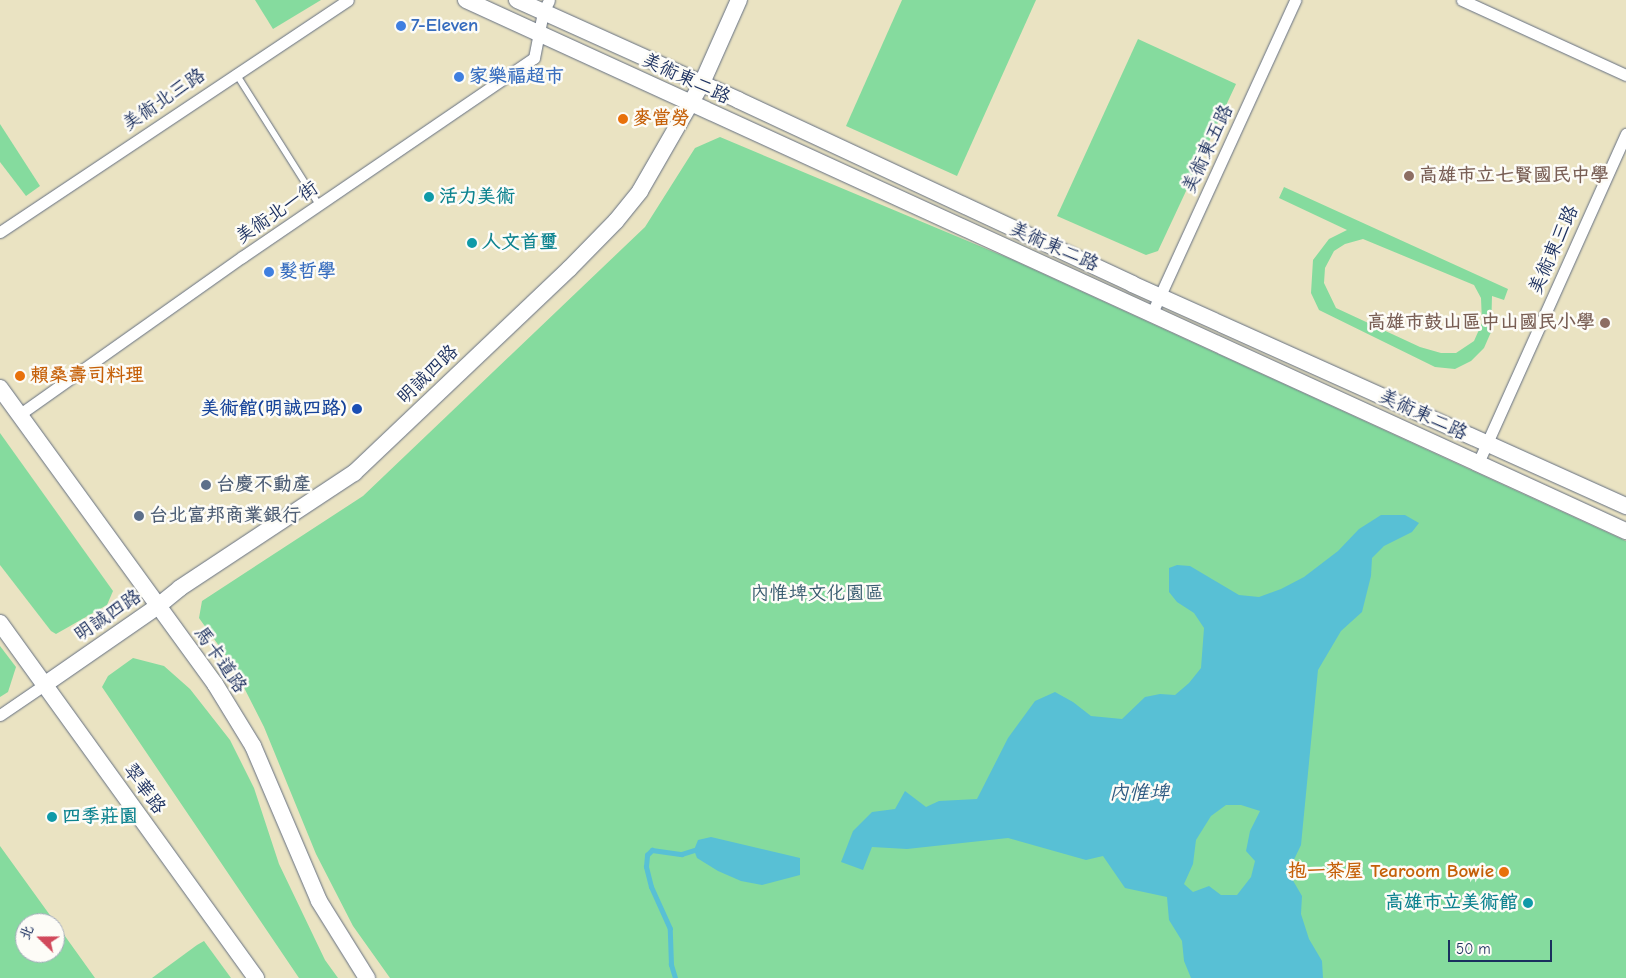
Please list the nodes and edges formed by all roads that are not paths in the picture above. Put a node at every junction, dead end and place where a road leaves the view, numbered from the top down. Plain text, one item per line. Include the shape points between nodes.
1 (348, 0) edge
2 (466, 0) edge
3 (517, 0) edge
4 (739, 0) edge
5 (1296, 0) edge
6 (1462, 0) edge
7 (546, 6) edge
8 (540, 34) junction
9 (236, 73) junction
10 (1626, 75) edge
11 (702, 83) junction
12 (691, 104) junction
13 (1626, 134) edge
14 (320, 206) junction
15 (0, 232) edge
16 (1159, 296) junction
17 (1152, 312) junction
18 (0, 388) edge
19 (20, 414) junction
20 (1487, 442) junction
21 (1478, 463) junction
22 (1626, 506) edge
23 (1626, 531) edge
24 (158, 606) junction
25 (0, 623) edge
26 (44, 685) junction
27 (0, 714) edge
28 (256, 978) edge
29 (367, 978) edge

1 - 9 street, 美術北三路
2 - 8 street, 美術東二路
3 - 7 street, 美術東二路
4 - 11 street, 明誠四路
5 - 16 street, 美術東五路
6 - 10 street
7 - 8 street, 美術北一街
7 - 11 street, 美術東二路
8 - 12 street, 美術東二路
8 - 14 street, 美術北一街 via 534,58
9 - 14 lane
9 - 15 street, 美術北三路
11 - 12 street, 明誠四路
11 - 16 street, 美術東二路
12 - 17 street, 美術東二路
12 - 24 street, 明誠四路 via 640,191 616,221 354,474 186,584
13 - 20 street, 美術東三路
14 - 19 street, 美術北一街 via 242,257
16 - 17 street, 美術東五路
16 - 20 street, 美術東二路
17 - 21 street, 美術東二路
18 - 19 street, 馬卡道路
19 - 24 street, 馬卡道路
20 - 21 street, 美術東三路
20 - 22 street, 美術東二路
21 - 23 street, 美術東二路
24 - 26 street, 明誠四路
24 - 29 street, 馬卡道路 via 216,684 253,746 319,901
25 - 26 street, 翠華路
26 - 27 street
26 - 28 street, 翠華路

